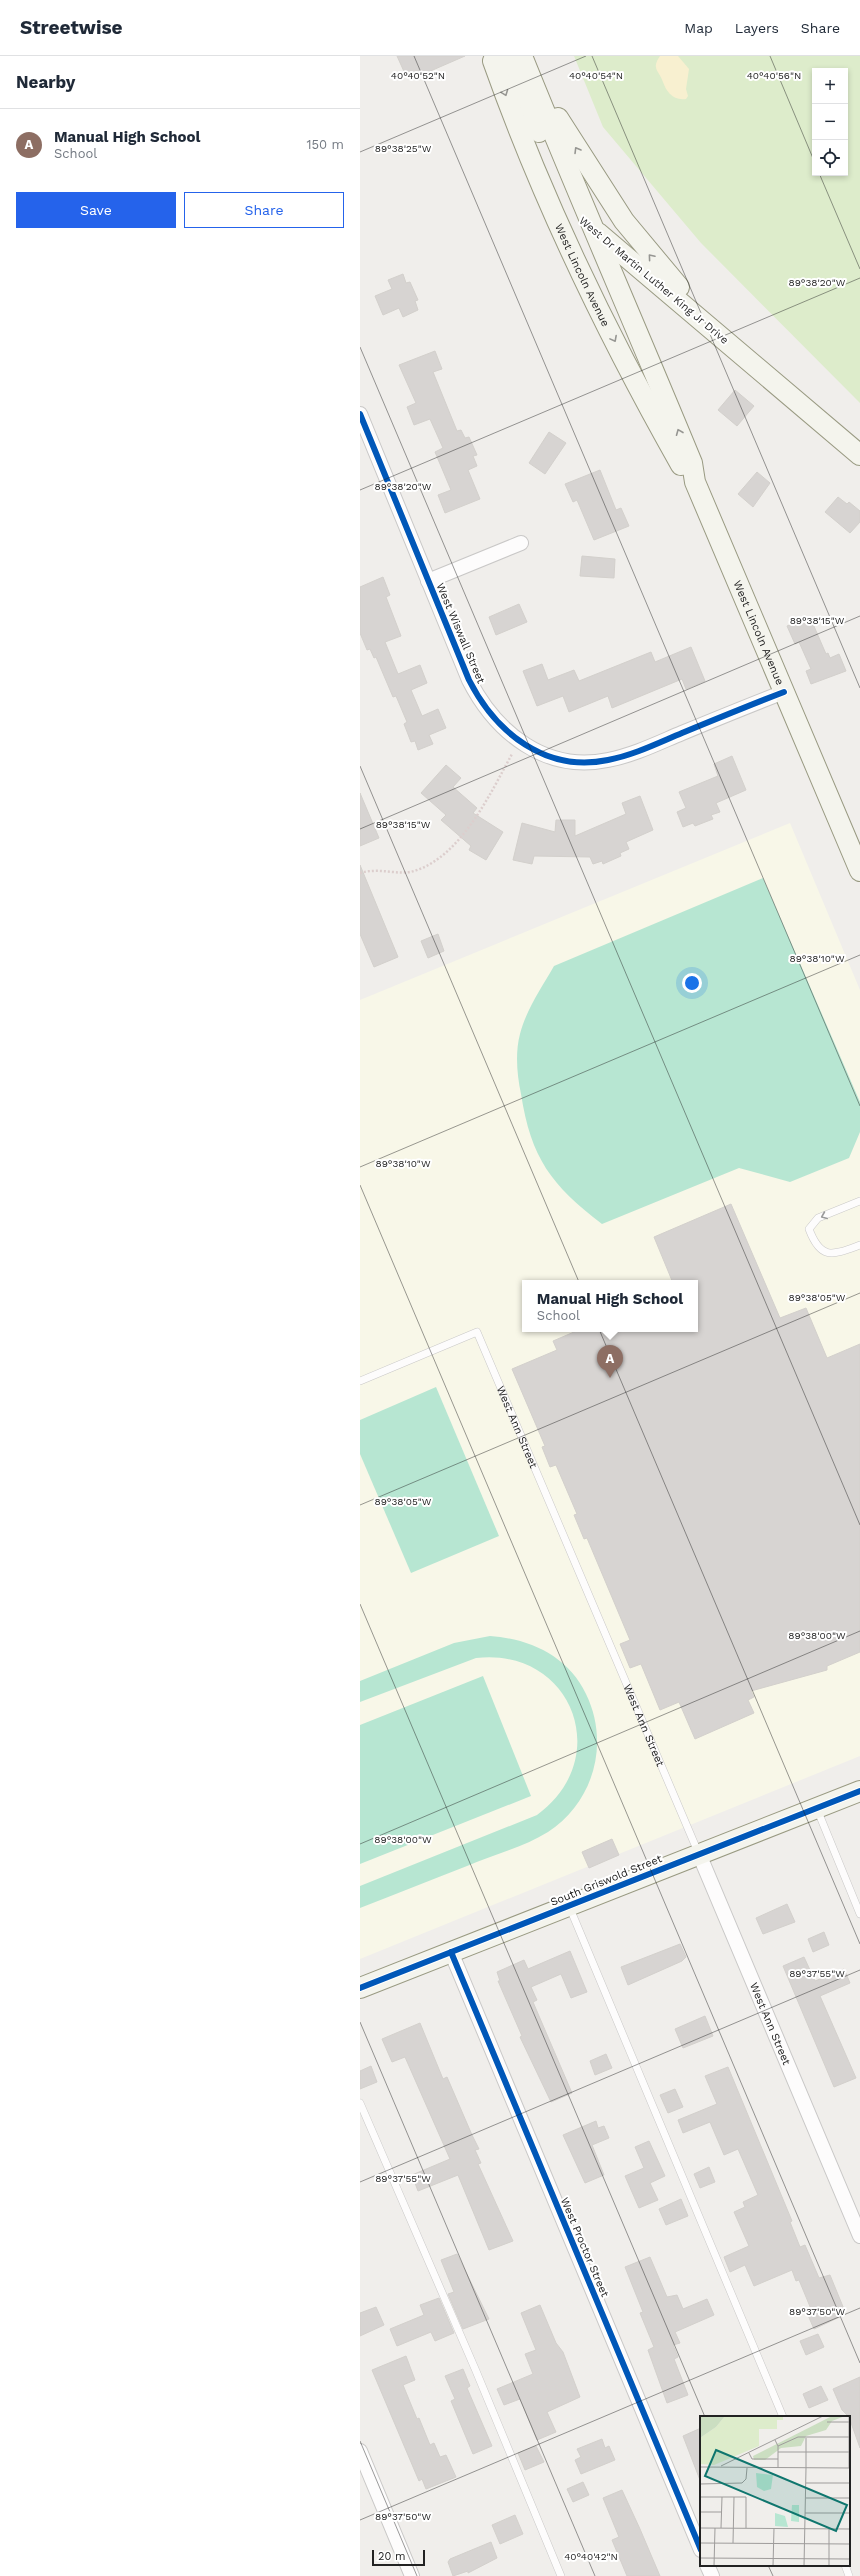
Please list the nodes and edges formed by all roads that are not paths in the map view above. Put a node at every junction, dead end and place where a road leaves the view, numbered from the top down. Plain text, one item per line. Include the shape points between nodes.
1 (491, 56) edge
2 (503, 56) edge
3 (524, 56) edge
4 (592, 228) junction
5 (621, 288) junction
6 (663, 288) junction
7 (756, 365) junction
8 (360, 414) edge
9 (860, 455) edge
10 (695, 482) junction
11 (521, 543) dead end
12 (428, 581) junction
13 (784, 692) junction
14 (860, 871) edge
15 (860, 1201) edge
16 (860, 1245) edge
17 (360, 1381) edge
18 (860, 1792) edge
19 (817, 1808) junction
20 (699, 1854) junction
21 (569, 1906) junction
22 (860, 1914) edge
23 (451, 1952) junction
24 (360, 1988) edge
25 (360, 2103) edge
26 (860, 2236) edge
27 (783, 2416) edge
28 (360, 2451) edge
29 (700, 2548) edge
30 (708, 2566) edge
31 (845, 2566) edge
32 (412, 2576) edge
33 (561, 2576) edge
34 (712, 2576) edge
35 (849, 2576) edge

1 -> 10 main road, West Lincoln Avenue via 534,167 584,281 668,441 682,466
2 - 4 main road, West Dr Martin Luther King Jr Drive via 567,199 577,215
3 - 4 main road, West Lincoln Avenue
7 -> 3 main road, West Dr Martin Luther King Jr Drive via 702,313 642,245 580,156
4 - 5 main road, West Lincoln Avenue
4 - 6 main road, West Dr Martin Luther King Jr Drive
5 - 6 main road via 624,279 635,274 644,276
10 -> 5 main road, West Lincoln Avenue via 692,463
6 - 7 main road, West Dr Martin Luther King Jr Drive
7 - 9 main road, West Dr Martin Luther King Jr Drive
8 - 12 street, West Wiswall Street
10 - 13 main road, West Lincoln Avenue
11 - 12 street
12 - 13 street, West Wiswall Street via 474,688 488,711 519,742 556,759 593,762 608,760 652,746
13 - 14 main road, West Lincoln Avenue
15 -> 16 lane via 818,1218 809,1229 814,1243 822,1251 835,1255
17 - 20 lane, West Ann Street via 477,1332
18 - 19 main road, South Griswold Street
19 - 20 main road, South Griswold Street
19 - 22 lane
20 - 21 main road, South Griswold Street
20 - 26 street, West Ann Street
21 - 23 main road, South Griswold Street
21 - 27 lane
23 - 24 main road, South Griswold Street
23 - 29 street, West Proctor Street
25 - 33 lane
28 - 32 street
30 - 34 street
31 - 35 lane

